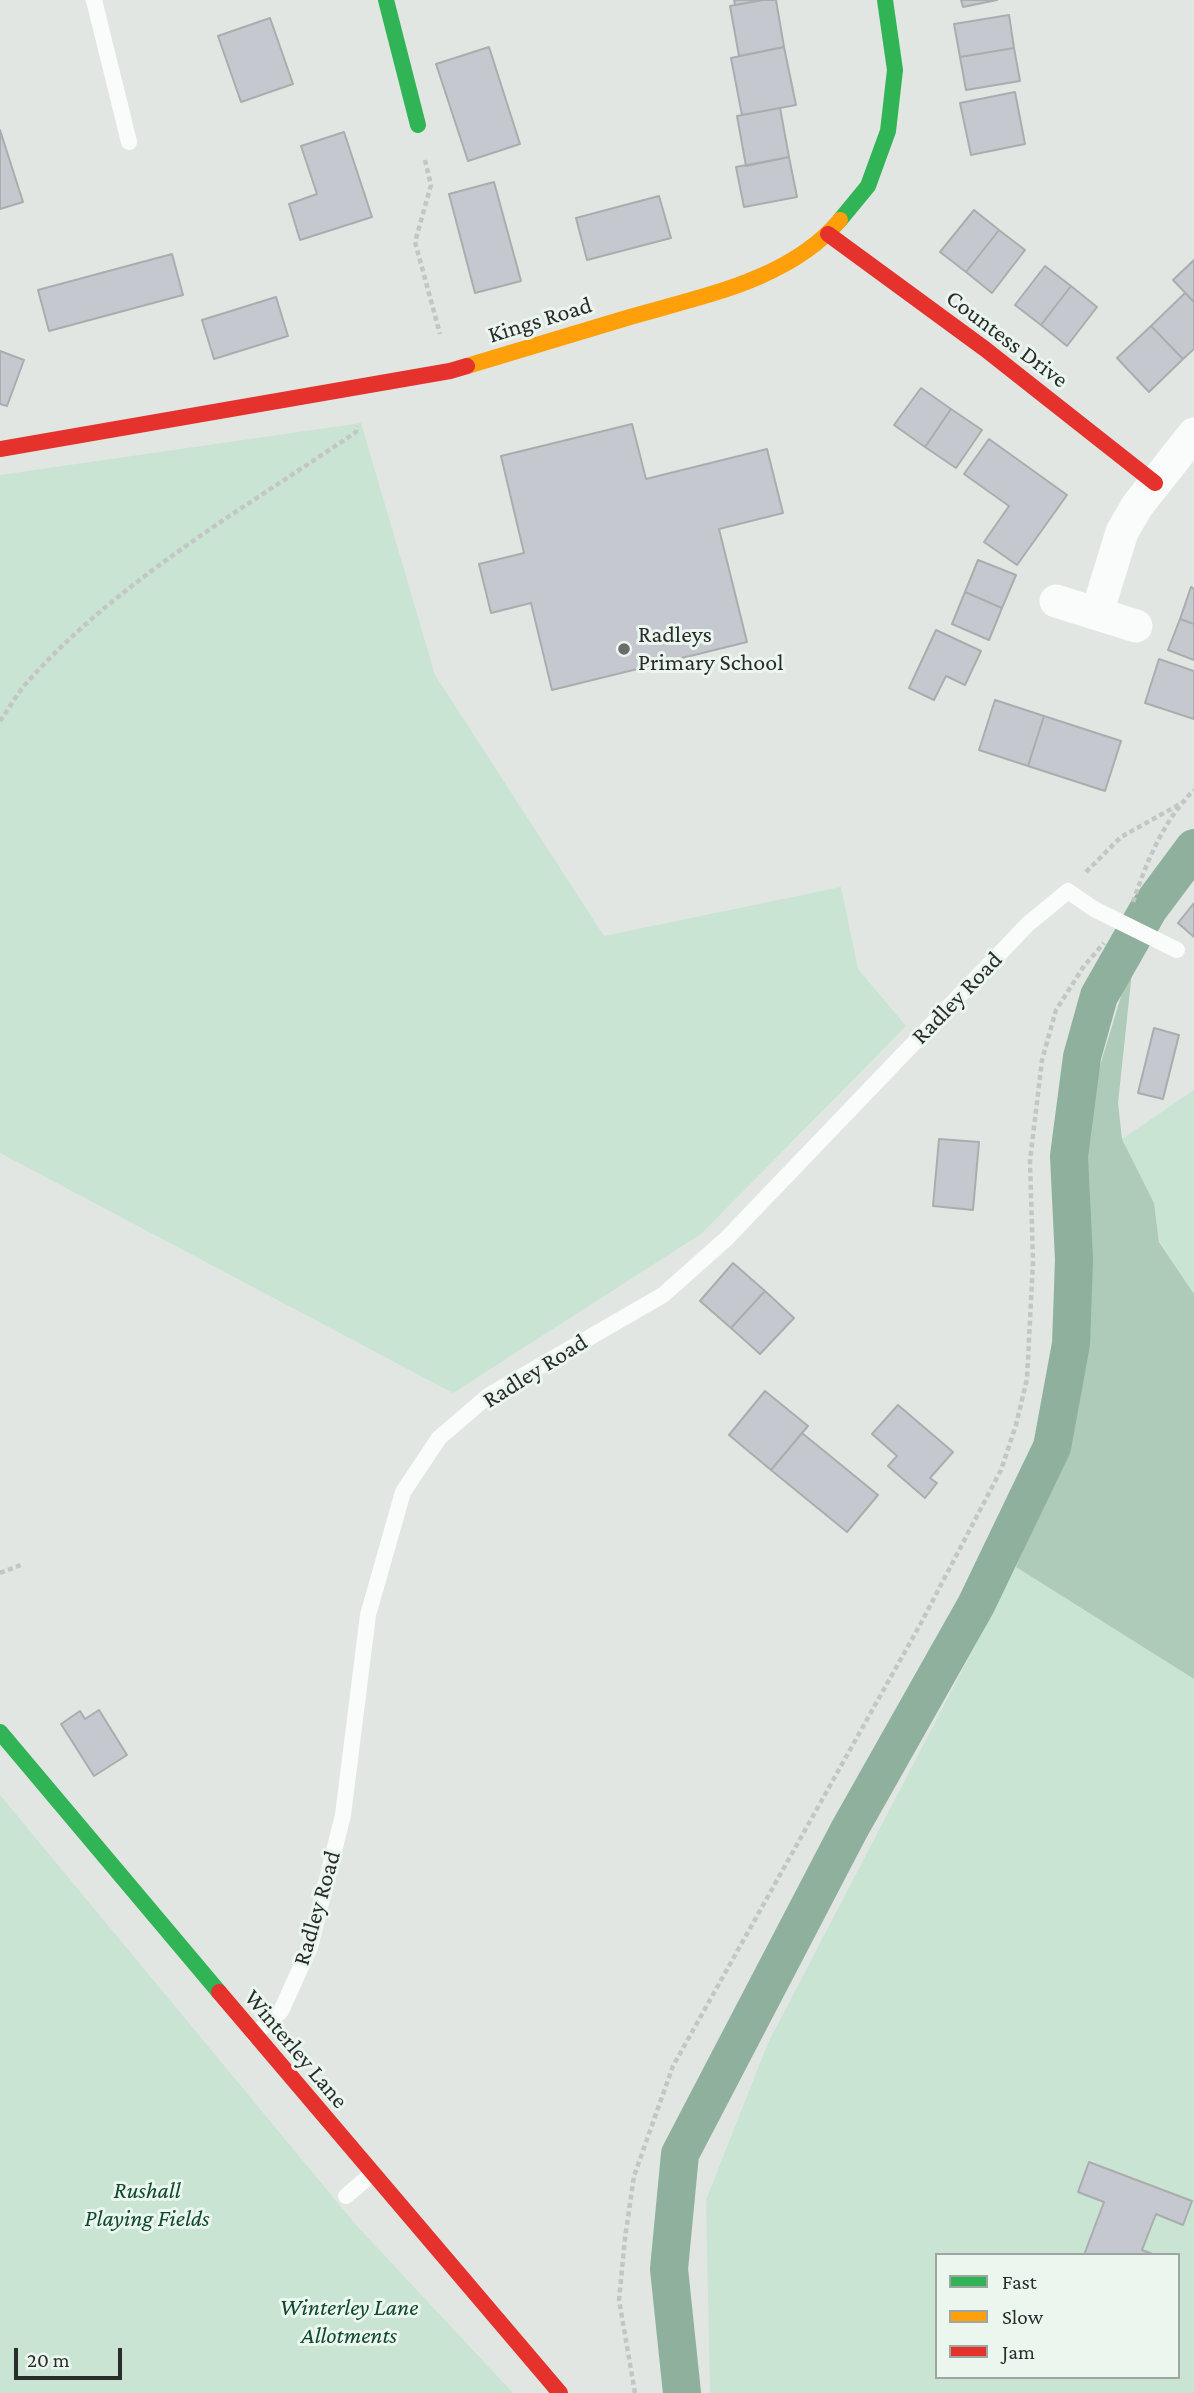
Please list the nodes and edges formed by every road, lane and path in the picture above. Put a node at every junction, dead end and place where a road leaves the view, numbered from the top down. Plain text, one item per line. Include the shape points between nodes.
1 (94, 0) edge
2 (386, 0) edge
3 (885, 0) edge
4 (418, 125) joint
5 (129, 142) dead end
6 (828, 234) junction
7 (450, 371) junction
8 (370, 385) junction
9 (1194, 435) edge
10 (0, 449) edge
11 (1155, 484) junction
12 (1056, 601) dead end
13 (1097, 613) junction
14 (1136, 626) dead end
15 (0, 721) edge
16 (1194, 790) edge
17 (1181, 803) junction
18 (1068, 891) junction
19 (1132, 904) dead end
20 (1112, 935) dead end
21 (1177, 950) dead end
22 (22, 1565) dead end
23 (0, 1573) edge
24 (0, 1731) edge
25 (254, 2035) junction
26 (372, 2174) junction
27 (346, 2196) dead end
28 (560, 2393) edge
29 (635, 2393) edge

1 - 5 lane
2 - 4 street
3 - 6 street, Kings Road via 895,70 888,131 868,186
4 - 7 path via 430,185 415,242
6 - 7 street, Kings Road via 779,268 724,289
6 - 11 street, Countess Drive via 985,349
7 - 8 street, Kings Road
8 - 10 street, Kings Road
8 - 15 path via 356,432 142,578 62,646 29,680
9 - 11 street
11 - 13 street via 1122,532
12 - 13 street
13 - 14 street
16 - 17 path
17 - 18 path via 1121,837
17 - 19 path via 1151,851
18 - 21 lane
18 - 25 lane, Radley Road via 1028,924 726,1239 663,1295 488,1396 439,1438 403,1492 368,1615 343,1815 310,1947 281,2011
20 - 29 path via 1084,966 1056,1010 1042,1060 1030,1161 1033,1262 1027,1379 1001,1470 921,1623 673,2066 634,2176 619,2300
22 - 23 path
24 - 25 street, Winterley Lane
25 - 26 street, Winterley Lane
26 - 27 lane
26 - 28 street, Winterley Lane

